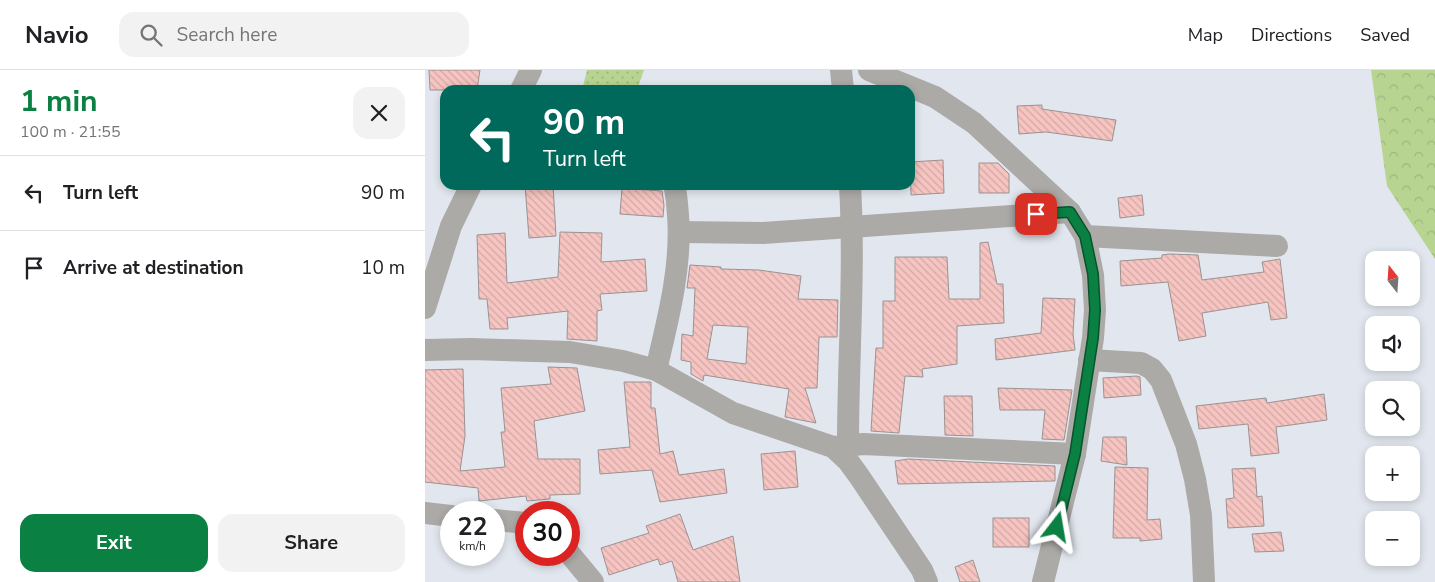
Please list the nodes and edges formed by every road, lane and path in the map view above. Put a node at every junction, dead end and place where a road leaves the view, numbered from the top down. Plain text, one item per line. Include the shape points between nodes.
1 (531, 70) edge
2 (841, 70) edge
3 (869, 70) edge
4 (524, 85) edge
5 (842, 85) edge
6 (906, 85) edge
7 (915, 89) edge
8 (469, 190) edge
9 (676, 190) edge
10 (851, 190) edge
11 (1070, 212) junction
12 (853, 226) junction
13 (679, 232) junction
14 (1085, 236) junction
15 (1277, 246) dead end
16 (425, 308) edge
17 (425, 350) edge
18 (1089, 360) junction
19 (657, 370) junction
20 (841, 446) junction
21 (1075, 454) junction
22 (425, 513) edge
23 (440, 515) edge
24 (580, 566) edge
25 (593, 582) edge
26 (927, 582) edge
27 (1043, 582) edge
28 (1204, 582) edge

1 - 4 street
2 - 5 street
3 - 6 street
7 - 11 street via 935,97 974,123
8 - 16 street via 451,226
9 - 13 street
10 - 12 street
11 - 12 street
11 - 14 street
12 - 13 street via 763,233
12 - 20 street via 848,386
13 - 19 street via 672,304
14 - 15 street
14 - 18 street via 1093,274 1095,310
17 - 19 street via 570,352
18 - 21 street
18 - 28 street via 1141,363 1161,380 1186,444 1195,479 1201,515
19 - 20 street via 733,413
20 - 21 street via 863,444
20 - 26 street
21 - 27 street
22 - 23 street
24 - 25 street

